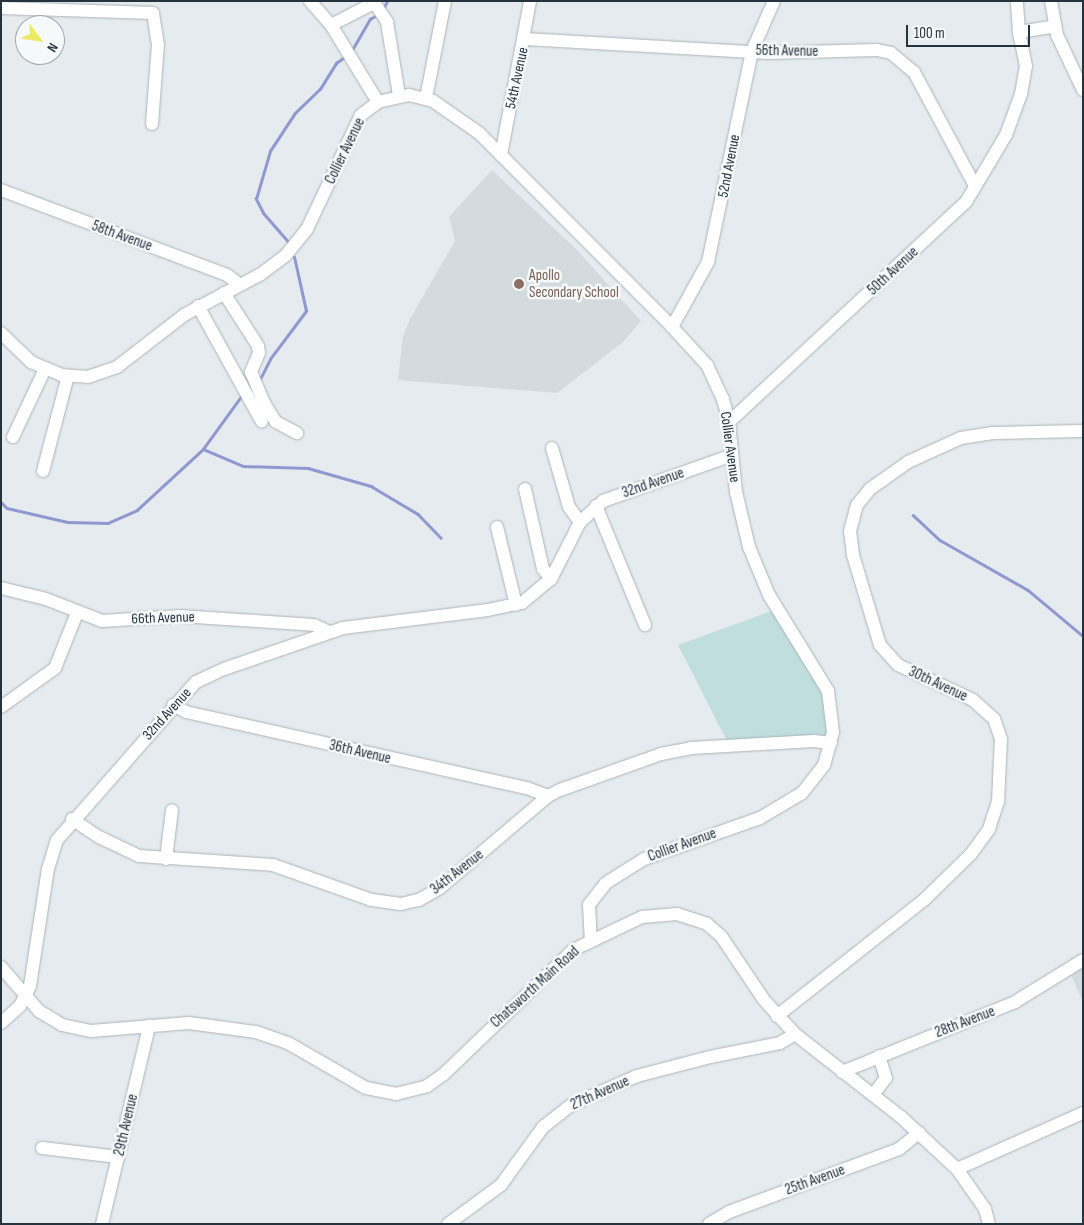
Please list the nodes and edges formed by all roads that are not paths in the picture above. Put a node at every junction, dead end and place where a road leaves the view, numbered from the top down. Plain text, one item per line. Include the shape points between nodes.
1 (310, 1) edge
2 (445, 1) edge
3 (530, 1) edge
4 (774, 1) edge
5 (1017, 1) edge
6 (1051, 1) edge
7 (374, 2) edge
8 (156, 7) edge
9 (1, 8) edge
10 (331, 25) junction
11 (1056, 26) junction
12 (1019, 32) junction
13 (525, 39) junction
14 (752, 51) junction
15 (1083, 90) edge
16 (398, 95) junction
17 (426, 98) junction
18 (378, 102) junction
19 (152, 124) dead end
20 (501, 155) junction
21 (975, 186) junction
22 (1, 190) edge
23 (240, 285) junction
24 (224, 293) junction
25 (198, 306) junction
26 (672, 327) junction
27 (1, 334) edge
28 (44, 369) junction
29 (68, 376) junction
30 (251, 386) junction
31 (262, 422) dead end
32 (729, 422) junction
33 (1083, 431) edge
34 (297, 433) dead end
35 (13, 437) dead end
36 (552, 448) dead end
37 (732, 455) junction
38 (43, 471) dead end
39 (525, 489) dead end
40 (596, 506) junction
41 (580, 522) junction
42 (498, 527) dead end
43 (551, 579) junction
44 (1, 588) edge
45 (516, 605) junction
46 (77, 613) junction
47 (645, 624) dead end
48 (330, 632) junction
49 (174, 705) junction
50 (1, 707) edge
51 (831, 743) junction
52 (548, 796) junction
53 (172, 810) dead end
54 (72, 819) junction
55 (166, 859) junction
56 (591, 939) junction
57 (1083, 960) edge
58 (1, 968) edge
59 (26, 998) junction
60 (777, 1016) junction
61 (1, 1023) edge
62 (148, 1026) junction
63 (795, 1034) junction
64 (879, 1056) junction
65 (842, 1072) junction
66 (873, 1095) junction
67 (1083, 1113) edge
68 (919, 1133) junction
69 (42, 1148) dead end
70 (118, 1157) junction
71 (957, 1169) junction
72 (102, 1224) edge
73 (448, 1224) edge
74 (709, 1224) edge
75 (989, 1224) edge

1 - 10 street
2 - 17 street
3 - 13 street, 54th Avenue
4 - 14 street, 52nd Avenue
5 - 12 street, 50th Avenue
6 - 11 street
7 - 10 street
7 - 16 street via 387,22
8 - 9 street
8 - 19 street via 158,45
10 - 18 street
11 - 12 street
11 - 15 street
12 - 21 street, 50th Avenue via 1026,66 1021,94 1006,135
13 - 14 street, 56th Avenue
13 - 20 street, 54th Avenue
14 - 21 street, 56th Avenue via 877,50 901,59 923,87
14 - 26 street, 52nd Avenue via 712,249 704,274
16 - 17 street, Collier Avenue
16 - 18 street, Collier Avenue
17 - 20 street, Collier Avenue via 466,122
18 - 23 street, Collier Avenue via 361,115 352,130 301,238 275,264
20 - 26 street, Collier Avenue
21 - 32 street, 50th Avenue via 960,209
22 - 23 street, 58th Avenue via 227,275
23 - 24 street, Collier Avenue
24 - 25 street, Collier Avenue
24 - 30 street via 258,346 259,353 251,370
25 - 29 street, Collier Avenue via 117,367 88,377
25 - 30 street
26 - 32 street, Collier Avenue via 707,365 723,399
27 - 28 street, Collier Avenue
28 - 29 street, Collier Avenue
28 - 35 street
29 - 38 street
30 - 31 street
30 - 34 street via 276,422
32 - 37 street, Collier Avenue
33 - 60 street, 30th Avenue via 993,432 961,438 908,462 870,489 857,505 851,519 853,555 880,645 898,664 973,700 994,720 1001,739 998,802 990,829 971,854 925,898
36 - 41 street via 569,507
37 - 40 street, 32nd Avenue via 612,496
37 - 51 street, Collier Avenue via 744,526 758,571 786,624 828,691 834,723
39 - 43 street via 543,569
40 - 41 street, 32nd Avenue
40 - 47 street
41 - 43 street, 32nd Avenue
42 - 45 street
43 - 45 street, 32nd Avenue via 537,593
44 - 46 street, 66th Avenue via 46,599
45 - 48 street, 32nd Avenue via 383,621
46 - 48 street, 66th Avenue via 102,620 180,616 314,625
46 - 50 street via 55,668
48 - 49 street, 32nd Avenue via 206,677
49 - 52 street, 36th Avenue via 186,712 527,788
49 - 54 street, 32nd Avenue
51 - 52 street, 34th Avenue via 814,741 691,748 661,754
51 - 56 street, Collier Avenue via 824,765 811,784 781,806 760,818 644,859 606,883 588,905
52 - 55 street, 34th Avenue via 440,888 419,900 401,904 372,900 273,866
53 - 55 street
54 - 55 street, 34th Avenue via 127,852
54 - 59 street, 32nd Avenue via 54,846
56 - 60 street, Chatsworth Main Road via 654,914 694,918 707,924 728,943
56 - 62 street, Chatsworth Main Road via 565,956 444,1074 427,1086 412,1091 396,1094 366,1088 288,1043 256,1032 189,1023
57 - 64 street, 28th Avenue via 1015,1002
58 - 59 street, Chatsworth Main Road
59 - 61 street
59 - 62 street, Chatsworth Main Road via 50,1019 79,1029 104,1031
60 - 63 street, Chatsworth Main Road
62 - 70 street, 29th Avenue
63 - 65 street, Chatsworth Main Road
63 - 73 street, 27th Avenue via 780,1043 638,1076 571,1105 543,1127 501,1185
64 - 65 street, 28th Avenue
64 - 66 street via 886,1078
65 - 66 street, Chatsworth Main Road
66 - 68 street, Chatsworth Main Road
67 - 71 street
68 - 71 street, Chatsworth Main Road
68 - 74 street, 25th Avenue via 899,1149 729,1212
69 - 70 street
70 - 72 street, 29th Avenue
71 - 75 street, Chatsworth Main Road via 985,1209

